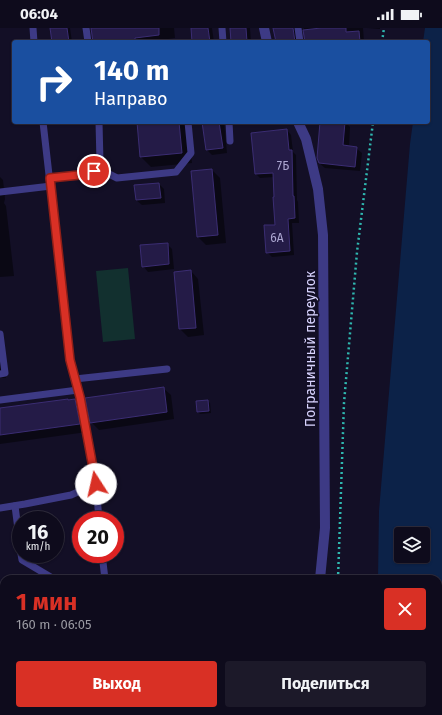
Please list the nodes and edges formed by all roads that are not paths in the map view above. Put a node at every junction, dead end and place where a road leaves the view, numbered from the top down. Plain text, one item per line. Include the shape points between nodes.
1 (33, 28) edge
2 (86, 28) edge
3 (222, 28) edge
4 (264, 28) edge
5 (298, 28) edge
6 (34, 40) edge
7 (88, 40) edge
8 (223, 40) edge
9 (267, 40) edge
10 (300, 40) edge
11 (43, 124) edge
12 (100, 124) edge
13 (188, 124) edge
14 (229, 124) edge
15 (299, 124) edge
16 (230, 141) dead end
17 (97, 168) junction
18 (50, 178) junction
19 (50, 186) junction
20 (0, 192) edge
21 (0, 334) edge
22 (167, 369) dead end
23 (0, 374) edge
24 (76, 379) junction
25 (78, 390) junction
26 (0, 400) edge
27 (96, 484) junction
28 (15, 506) junction
29 (0, 508) edge
30 (16, 511) edge
31 (98, 511) edge
32 (27, 563) edge
33 (103, 563) edge
34 (47, 575) edge
35 (105, 575) edge
36 (320, 575) edge

1 - 6 lane
2 - 7 lane
3 - 8 lane
4 - 9 street
5 - 10 lane
11 - 18 lane
12 - 17 lane via 100,162
13 - 17 lane via 191,153 176,172 118,178
14 - 16 lane
15 - 36 street, Пограничный переулок via 306,140 318,189 323,235 325,528
17 - 18 lane via 89,174
18 - 19 lane
19 - 20 lane
19 - 24 lane via 70,360
21 - 23 lane via 5,373
22 - 24 lane
24 - 25 lane
25 - 26 lane
25 - 27 lane
27 - 28 lane via 71,495
27 - 31 lane
28 - 29 lane
28 - 30 lane
32 - 34 lane
33 - 35 lane

